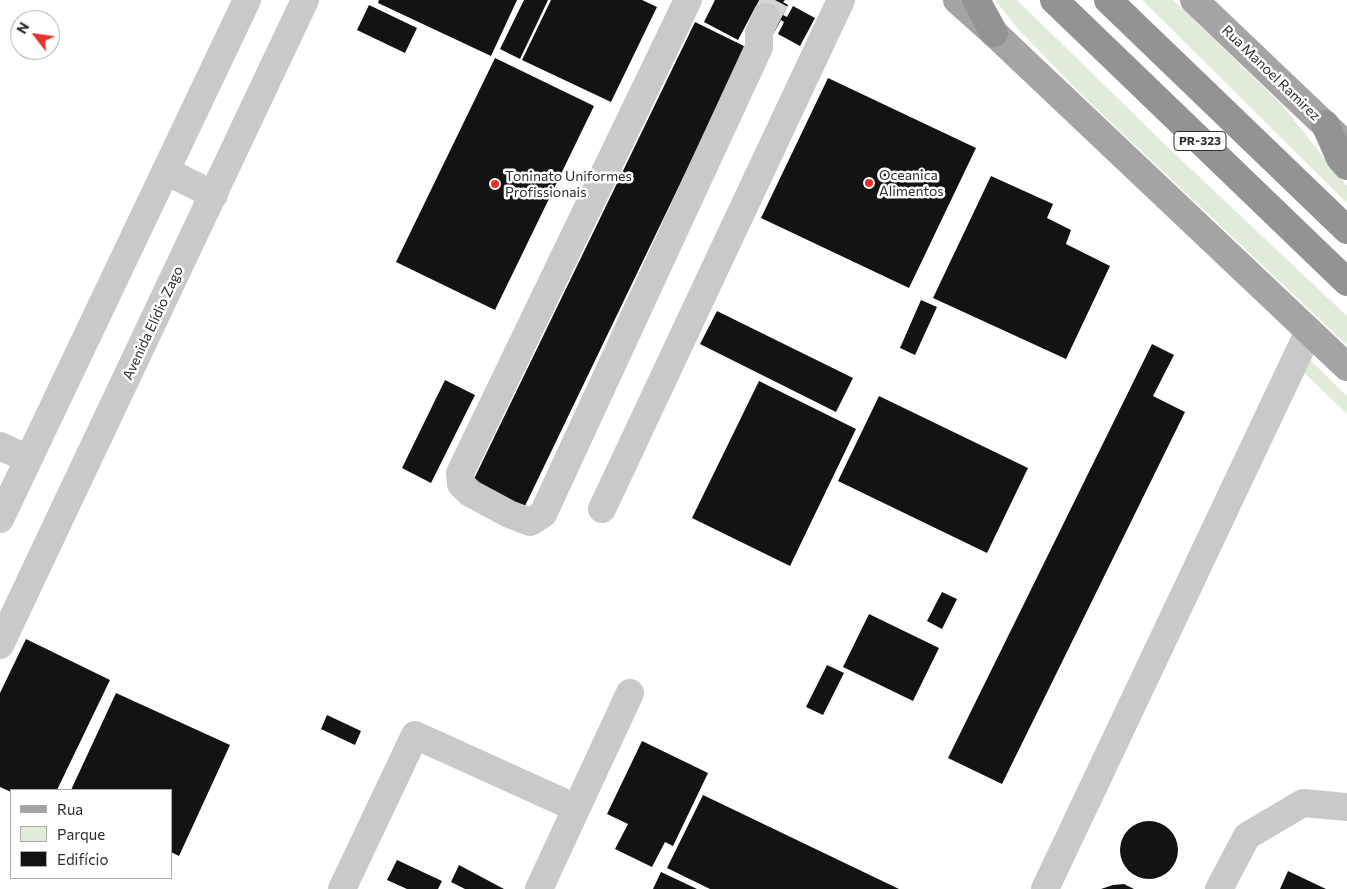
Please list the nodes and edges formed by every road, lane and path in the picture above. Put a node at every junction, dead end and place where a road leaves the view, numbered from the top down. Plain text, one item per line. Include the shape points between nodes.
1 (247, 0) edge
2 (305, 0) edge
3 (688, 0) edge
4 (841, 0) edge
5 (957, 0) edge
6 (976, 0) edge
7 (1054, 0) edge
8 (1108, 0) edge
9 (1194, 0) edge
10 (766, 17) tunnel mouth
11 (994, 33) junction
12 (1325, 124) junction
13 (1347, 146) edge
14 (1347, 166) edge
15 (166, 171) junction
16 (214, 195) junction
17 (1347, 230) edge
18 (1347, 282) edge
19 (1309, 331) junction
20 (1347, 367) edge
21 (0, 446) edge
22 (28, 459) junction
23 (602, 509) dead end
24 (0, 519) edge
25 (0, 645) edge
26 (630, 693) dead end
27 (1347, 807) edge
28 (576, 808) junction
29 (342, 889) edge
30 (539, 889) edge
31 (1045, 889) edge
32 (1219, 889) edge

1 - 15 street
2 - 16 street, Avenida Elídio Zago
3 - 10 street via 460,472 461,484 470,493 530,522 543,514 759,48 758,33
4 - 23 street
5 - 11 main road
6 - 11 highway
7 - 18 highway, PR-323
8 - 17 highway, PR-323
9 - 12 main road, Rua Manoel Ramirez
11 - 19 main road
12 - 13 main road, Rua Manoel Ramirez
12 - 14 highway
15 - 16 street
15 - 22 street
16 - 25 street, Avenida Elídio Zago
19 - 20 main road
19 - 31 street
21 - 22 street
22 - 24 street
26 - 28 street
27 - 32 street via 1303,803 1247,836
28 - 29 street via 415,735
28 - 30 street

